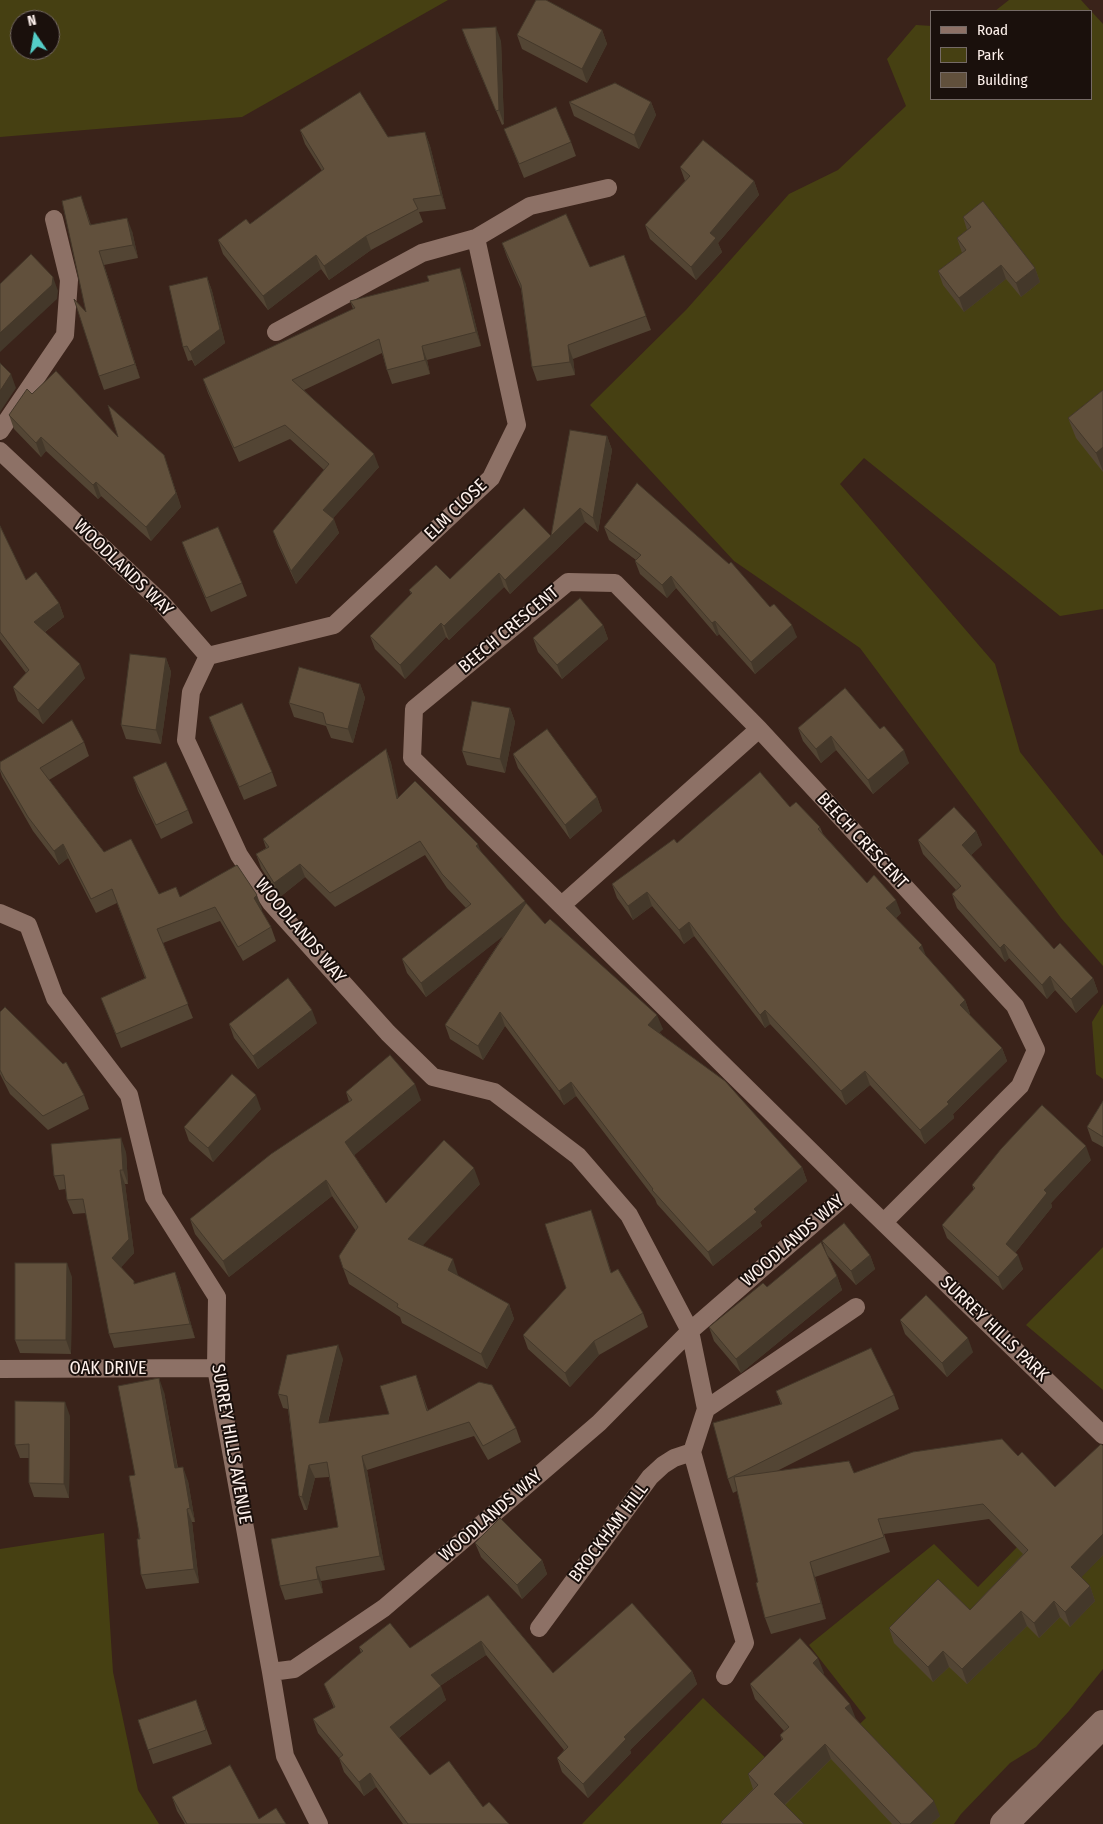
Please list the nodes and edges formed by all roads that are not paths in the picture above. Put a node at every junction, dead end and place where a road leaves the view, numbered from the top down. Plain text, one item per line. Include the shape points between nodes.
1 (608, 188) dead end
2 (54, 219) dead end
3 (476, 238) junction
4 (276, 332) dead end
5 (0, 431) edge
6 (0, 451) edge
7 (208, 656) junction
8 (758, 729) junction
9 (562, 905) junction
10 (0, 912) edge
11 (851, 1191) junction
12 (884, 1222) junction
13 (856, 1307) dead end
14 (690, 1331) junction
15 (216, 1368) junction
16 (0, 1369) edge
17 (706, 1409) junction
18 (1103, 1435) edge
19 (692, 1452) junction
20 (539, 1628) dead end
21 (271, 1672) junction
22 (725, 1676) dead end
23 (1103, 1724) edge
24 (319, 1824) edge
25 (1004, 1824) edge

1 - 3 lane via 530,206
2 - 5 lane via 69,280 65,335
3 - 4 lane via 422,253
3 - 7 lane, ELM CLOSE via 517,425 491,478 334,625
6 - 7 lane, WOODLANDS WAY via 160,602
7 - 14 lane, WOODLANDS WAY via 191,692 186,740 239,856 271,903 388,1033 433,1077 494,1092 578,1156 629,1215
8 - 9 lane
8 - 9 lane, BEECH CRESCENT via 615,583 568,582 414,709 412,758
8 - 12 lane, BEECH CRESCENT via 1015,1006 1036,1050 1020,1086
9 - 11 lane, BEECH CRESCENT
10 - 15 lane, SURREY HILLS AVENUE via 28,925 55,998 129,1095 154,1197 217,1297
11 - 12 lane, BEECH CRESCENT
11 - 14 lane, WOODLANDS WAY
12 - 18 lane, SURREY HILLS PARK
13 - 17 lane
14 - 17 lane
14 - 21 lane, WOODLANDS WAY via 599,1423 384,1608 294,1669
15 - 16 lane, OAK DRIVE
15 - 21 lane, SURREY HILLS AVENUE
17 - 19 lane
19 - 20 lane, BROCKHAM HILL via 674,1458 650,1478
19 - 22 lane via 745,1642
21 - 24 lane, SURREY HILLS AVENUE via 284,1756
23 - 25 street

